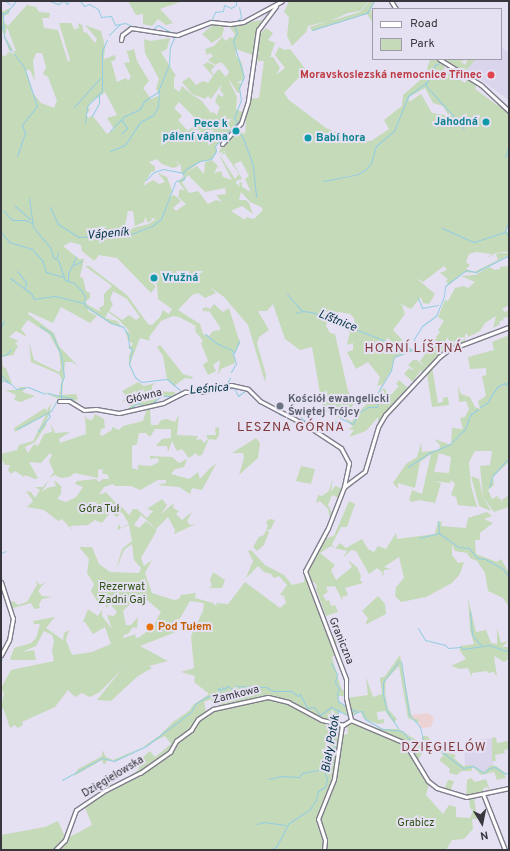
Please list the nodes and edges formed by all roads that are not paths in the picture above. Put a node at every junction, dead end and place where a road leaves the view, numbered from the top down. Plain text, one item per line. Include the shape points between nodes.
1 (282, 1) edge
2 (277, 5) junction
3 (121, 40) dead end
4 (440, 60) edge
5 (509, 111) edge
6 (222, 144) dead end
7 (509, 327) edge
8 (59, 401) dead end
9 (344, 487) junction
10 (306, 574) joint
11 (1, 582) edge
12 (1, 655) edge
13 (350, 717) junction
14 (342, 725) junction
15 (193, 729) joint
16 (509, 788) edge
17 (483, 794) junction
18 (55, 850) edge
19 (324, 850) edge
20 (505, 850) edge

1 - 2 street
2 - 3 street via 243,22 211,22 177,35 131,28 122,35
2 - 6 street via 258,30 248,101 236,128
4 - 5 street via 481,85
7 - 9 street via 448,350 439,357 383,418 364,472
8 - 9 street, Główna via 69,401 84,410 125,412 163,403 185,392 201,392 231,385 248,389 260,401 341,448 349,463
9 - 10 street, Główna via 328,528 306,569
10 - 13 street, Graniczna via 344,672
11 - 12 street via 13,618 9,640
13 - 14 street
13 - 17 street via 405,743 433,786 463,797
14 - 15 street, Zamkowa via 309,715 288,702 268,697 213,709 198,719
14 - 19 street via 334,779 318,819 325,840
15 - 18 street, Dzięgielowska via 176,741 170,752 140,773 106,790 76,810 65,840
16 - 17 street
17 - 20 street

